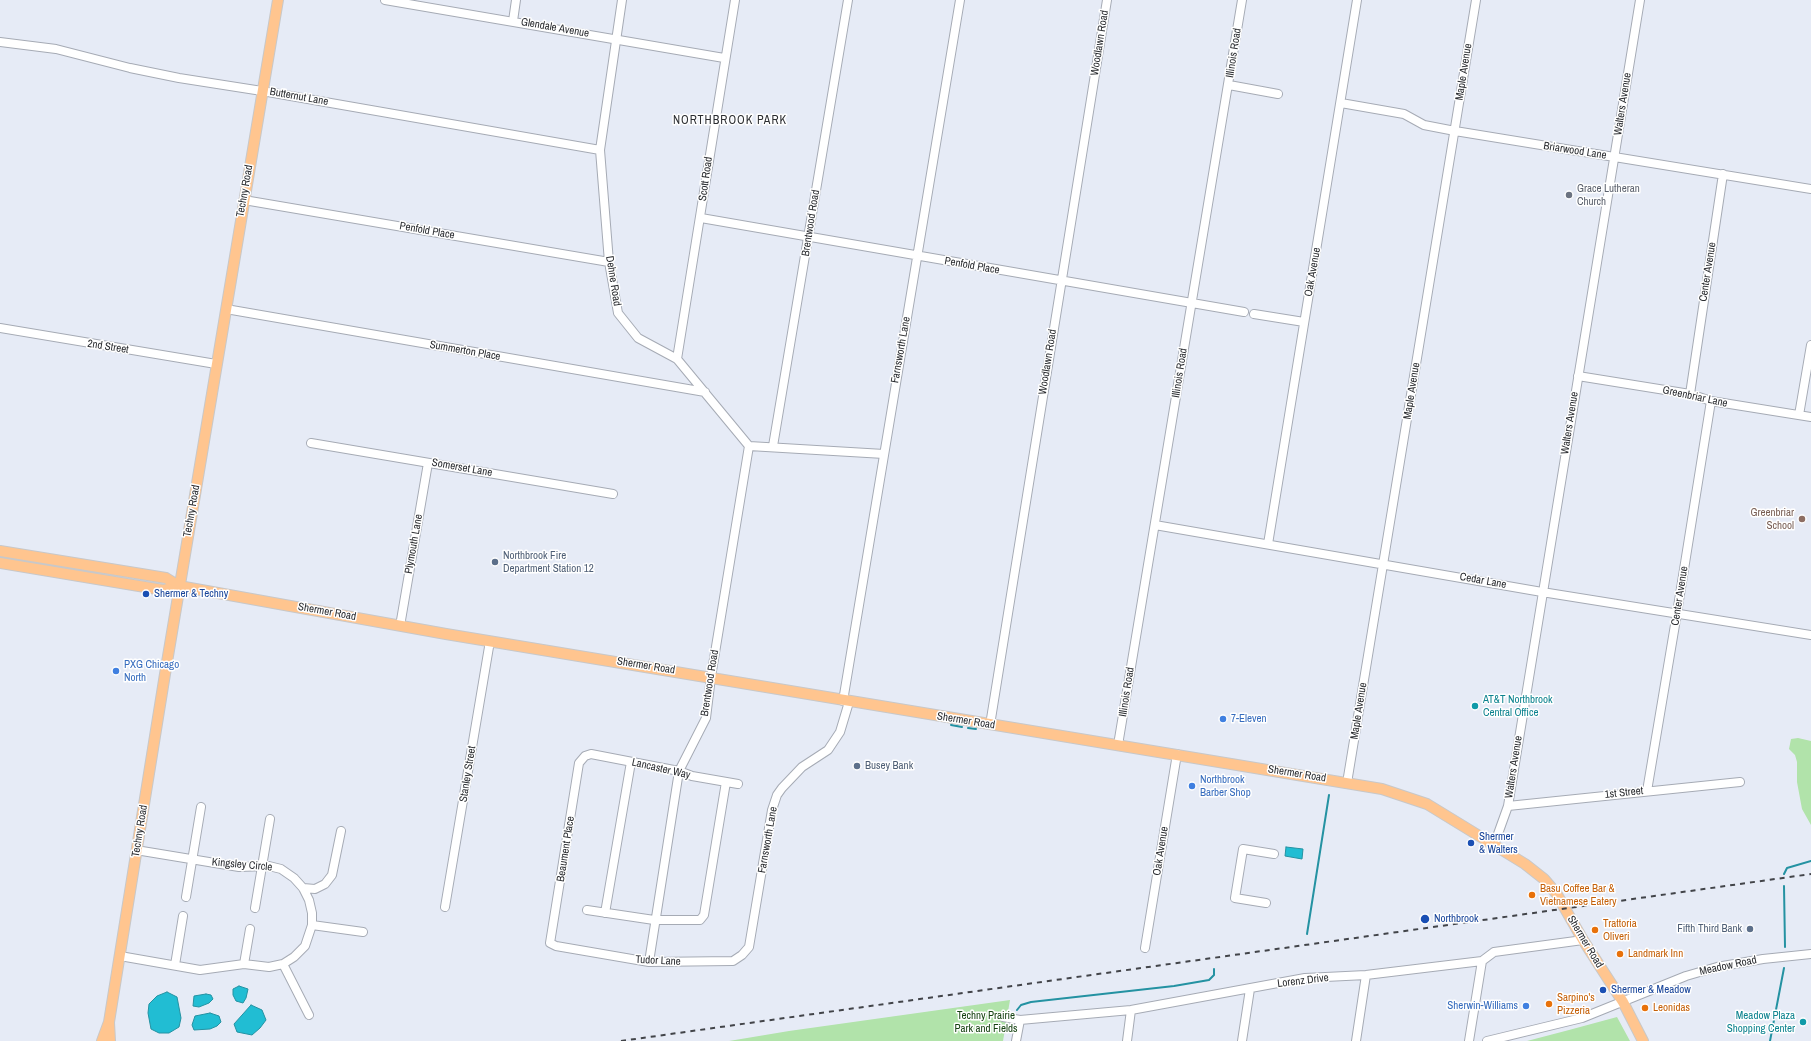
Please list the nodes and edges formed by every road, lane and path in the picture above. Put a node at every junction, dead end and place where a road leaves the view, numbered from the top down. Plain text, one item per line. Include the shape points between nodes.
1 (278, 0) edge
2 (385, 0) edge
3 (516, 0) edge
4 (622, 0) edge
5 (735, 0) edge
6 (848, 0) edge
7 (960, 0) edge
8 (1108, 0) edge
9 (1242, 0) edge
10 (1357, 0) edge
11 (1476, 0) edge
12 (1640, 0) edge
13 (405, 2) edge
14 (512, 21) junction
15 (615, 39) junction
16 (0, 42) edge
17 (724, 58) junction
18 (1229, 85) junction
19 (262, 91) junction
20 (1278, 94) dead end
21 (1341, 103) junction
22 (1455, 131) junction
23 (600, 150) junction
24 (1614, 158) junction
25 (1723, 174) junction
26 (1811, 189) edge
27 (244, 200) junction
28 (701, 218) junction
29 (809, 237) junction
30 (918, 256) junction
31 (609, 262) junction
32 (1061, 281) junction
33 (1192, 303) junction
34 (226, 309) junction
35 (1244, 312) dead end
36 (1254, 314) dead end
37 (1304, 322) junction
38 (0, 328) edge
39 (1811, 345) edge
40 (677, 359) junction
41 (216, 364) junction
42 (1578, 376) junction
43 (705, 392) junction
44 (1690, 394) junction
45 (1711, 401) junction
46 (1799, 414) junction
47 (1811, 417) edge
48 (311, 443) dead end
49 (749, 446) junction
50 (773, 446) junction
51 (884, 454) junction
52 (428, 463) junction
53 (613, 494) dead end
54 (1155, 525) junction
55 (1268, 544) junction
56 (0, 550) edge
57 (0, 563) edge
58 (1383, 564) junction
59 (179, 586) junction
60 (1542, 592) junction
61 (1678, 613) junction
62 (400, 626) junction
63 (1811, 635) edge
64 (490, 641) junction
65 (711, 677) junction
66 (846, 701) junction
67 (990, 725) junction
68 (1118, 745) junction
69 (1176, 754) junction
70 (585, 756) joint
71 (631, 762) junction
72 (679, 771) junction
73 (726, 782) junction
74 (1740, 782) dead end
75 (1347, 783) junction
76 (738, 784) dead end
77 (1646, 791) junction
78 (1508, 806) junction
79 (201, 807) dead end
80 (270, 819) dead end
81 (341, 831) dead end
82 (1494, 845) junction
83 (136, 850) junction
84 (1274, 854) dead end
85 (192, 860) junction
86 (262, 866) junction
87 (303, 888) junction
88 (186, 897) dead end
89 (1266, 903) dead end
90 (445, 907) dead end
91 (255, 908) dead end
92 (587, 910) dead end
93 (605, 912) junction
94 (183, 916) dead end
95 (654, 920) junction
96 (312, 925) junction
97 (250, 929) dead end
98 (363, 932) dead end
99 (1583, 940) junction
100 (550, 943) joint
101 (1145, 948) dead end
102 (1811, 954) edge
103 (742, 955) joint
104 (120, 956) junction
105 (1482, 961) junction
106 (649, 962) junction
107 (175, 964) junction
108 (244, 964) junction
109 (283, 964) junction
110 (1366, 976) junction
111 (1250, 989) junction
112 (1623, 1002) junction
113 (1131, 1010) junction
114 (309, 1015) dead end
115 (1003, 1017) dead end
116 (1020, 1020) junction
117 (109, 1022) junction
118 (102, 1041) edge
119 (110, 1041) edge
120 (1016, 1041) edge
121 (1127, 1041) edge
122 (1242, 1041) edge
123 (1356, 1041) edge
124 (1469, 1041) edge
125 (1488, 1041) edge
126 (1643, 1041) edge

1 - 19 main road, Techny Road
2 - 13 street, Glendale Avenue
3 - 14 street
4 - 15 street, Dehne Road
5 - 17 street, Scott Road
6 - 29 street, Brentwood Road
7 - 30 street, Farnsworth Lane
8 - 32 street, Woodlawn Road
9 - 18 street, Illinois Road
10 - 21 street, Oak Avenue
11 - 22 street, Maple Avenue
12 - 24 street, Walters Avenue
13 - 14 street, Glendale Avenue
14 - 15 street, Glendale Avenue
15 - 17 street, Glendale Avenue
15 - 23 street, Dehne Road
16 - 19 street, Butternut Lane via 56,49 179,78
17 - 28 street, Scott Road
18 - 20 street
18 - 33 street, Illinois Road
19 - 23 street, Butternut Lane
19 - 27 main road, Techny Road
21 - 22 street, Briarwood Lane via 1404,114 1424,125
21 - 37 street, Oak Avenue
22 - 24 street, Briarwood Lane
22 - 58 street, Maple Avenue
23 - 31 street, Dehne Road
24 - 25 street, Briarwood Lane
24 - 42 street, Walters Avenue
25 - 26 street, Briarwood Lane
25 - 44 street, Center Avenue
27 - 31 street, Penfold Place
27 - 34 main road, Techny Road
28 - 29 street, Penfold Place
28 - 40 street, Scott Road
29 - 30 street, Penfold Place
29 - 50 street, Brentwood Road
30 - 32 street, Penfold Place
30 - 51 street, Farnsworth Lane
31 - 40 street, Dehne Road via 618,313 638,338
32 - 33 street, Penfold Place
32 - 67 street, Woodlawn Road
33 - 35 street, Penfold Place
33 - 54 street, Illinois Road
34 - 41 main road, Techny Road
34 - 43 street, Summerton Place
36 - 37 street
37 - 55 street, Oak Avenue
38 - 41 street, 2nd Street
39 - 46 street
40 - 43 street, Dehne Road
41 - 59 main road, Techny Road
42 - 44 street, Greenbriar Lane
42 - 60 street, Walters Avenue
43 - 49 street, Dehne Road
44 - 45 street, Greenbriar Lane
45 - 46 street, Greenbriar Lane
45 - 61 street, Center Avenue
46 - 47 street, Greenbriar Lane
48 - 52 street, Somerset Lane
49 - 50 street
49 - 65 street, Brentwood Road
50 - 51 street
51 - 66 street, Farnsworth Lane
52 - 53 street, Somerset Lane
52 - 62 street, Plymouth Lane
54 - 55 street, Cedar Lane
54 - 68 street, Illinois Road
55 - 58 street, Cedar Lane
56 - 59 main road, Shermer Road via 166,578
57 - 59 main road, Shermer Road via 163,590
58 - 60 street, Cedar Lane
58 - 75 street, Maple Avenue
59 - 62 main road, Shermer Road
59 - 83 main road, Techny Road
60 - 61 street, Cedar Lane
60 - 78 street, Walters Avenue
61 - 63 street, Cedar Lane
61 - 77 street, Center Avenue
62 - 64 main road, Shermer Road
64 - 65 main road, Shermer Road
64 - 90 street, Stanley Street
65 - 66 main road, Shermer Road
65 - 72 street, Brentwood Road via 706,718
66 - 67 main road, Shermer Road
66 - 103 street, Farnsworth Lane via 840,732 828,750 802,767 778,795 772,810 749,947
67 - 68 main road, Shermer Road
68 - 69 main road, Shermer Road
69 - 75 main road, Shermer Road
69 - 101 street, Oak Avenue
70 - 71 street, Lancaster Way via 592,754
70 - 100 street, Beaument Place via 580,763
71 - 72 street, Lancaster Way
71 - 93 street
72 - 73 street, Lancaster Way
72 - 95 street, Brentwood Road
73 - 76 street, Lancaster Way
73 - 95 street via 704,915 700,920
74 - 77 street, 1st Street
75 - 82 main road, Shermer Road via 1382,789 1427,804
77 - 78 street, 1st Street
78 - 82 street, Walters Avenue
79 - 85 street
80 - 86 street
81 - 87 street via 332,875 326,884 315,889
82 - 99 main road, Shermer Road via 1544,879 1556,893
83 - 85 street, Kingsley Circle
83 - 104 main road, Techny Road
84 - 89 street via 1243,849 1235,898
85 - 86 street, Kingsley Circle
85 - 88 street
86 - 87 street, Kingsley Circle via 281,869
86 - 91 street
87 - 96 street, Kingsley Circle via 309,900
92 - 93 street
93 - 95 street
94 - 107 street
95 - 106 street, Brentwood Road
96 - 98 street
96 - 109 street, Kingsley Circle via 304,946
97 - 108 street
99 - 105 street, Lorenz Drive via 1494,952
99 - 112 main road, Shermer Road
100 - 106 street, Tudor Lane
102 - 112 street, Meadow Road via 1717,967 1686,976
103 - 106 street, Tudor Lane via 733,961
104 - 107 street
104 - 117 main road, Techny Road
105 - 110 street, Lorenz Drive
105 - 124 street
107 - 108 street via 200,970
108 - 109 street via 269,967
109 - 114 street
110 - 111 street, Lorenz Drive via 1305,978
110 - 123 street
111 - 113 street, Lorenz Drive
111 - 122 street
112 - 125 street, Meadow Road via 1582,1018
112 - 126 main road, Shermer Road
113 - 116 street, Lorenz Drive
113 - 121 street
115 - 116 street, Lorenz Drive
116 - 120 street
117 - 118 main road, Techny Road
117 - 119 main road, Techny Road

